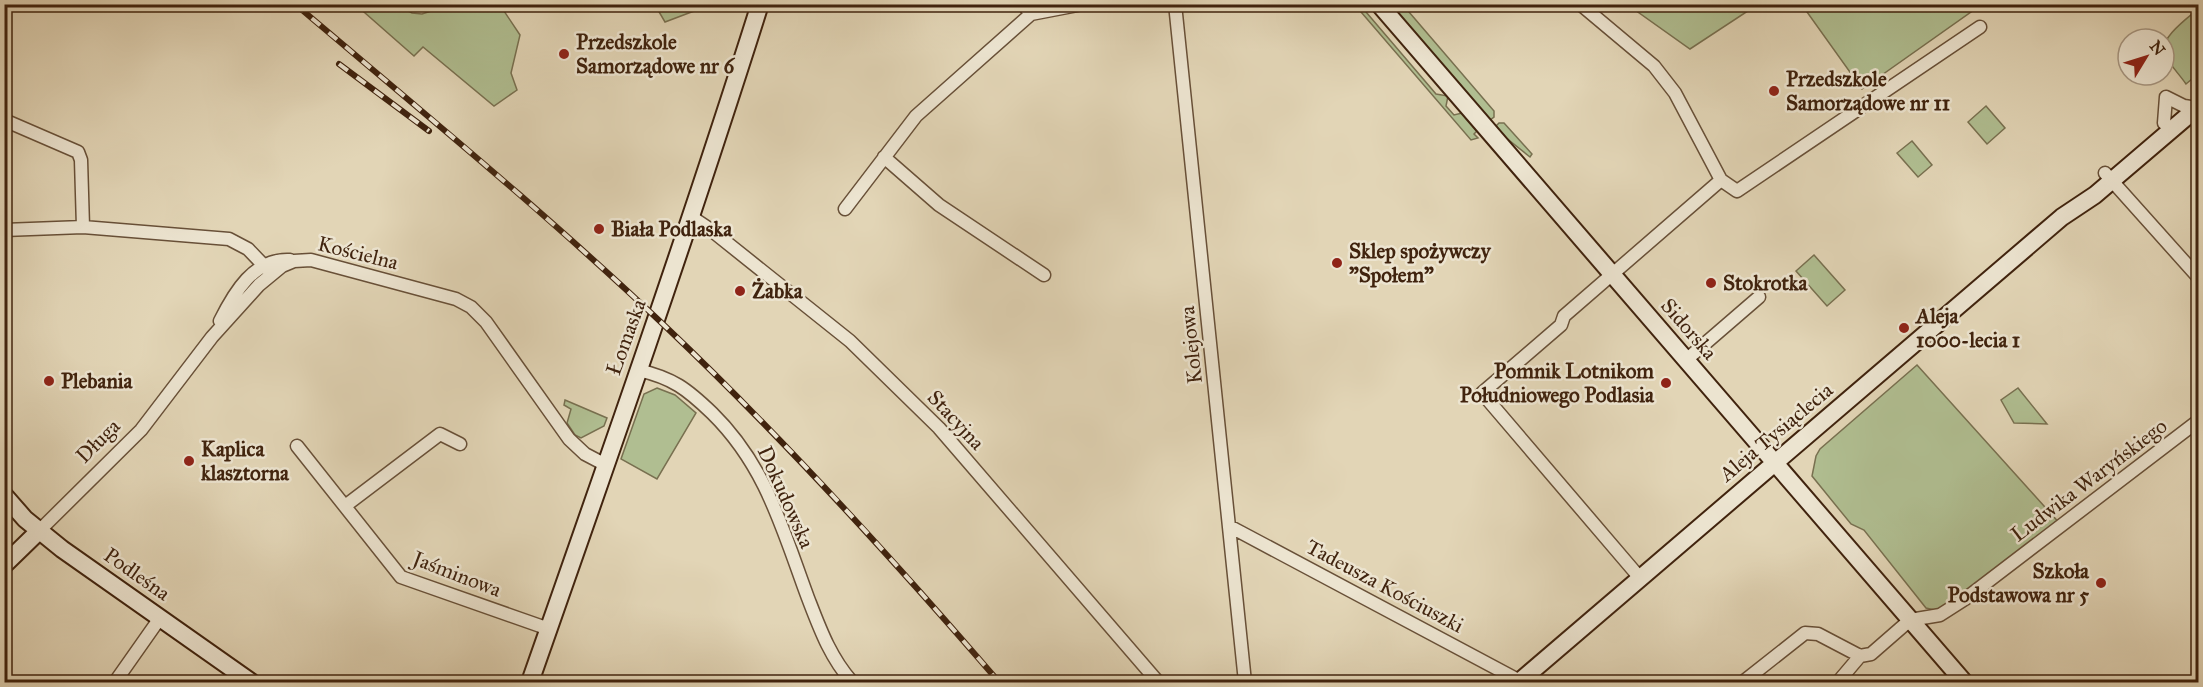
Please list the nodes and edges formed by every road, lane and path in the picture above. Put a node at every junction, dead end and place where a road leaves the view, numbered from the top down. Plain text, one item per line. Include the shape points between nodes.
1 (760, 4) edge
2 (1083, 4) edge
3 (1174, 4) edge
4 (1379, 4) edge
5 (1580, 4) edge
6 (1027, 9) edge
7 (1980, 27) dead end
8 (2195, 104) edge
9 (4, 120) edge
10 (2164, 123) junction
11 (884, 157) junction
12 (2108, 177) junction
13 (1721, 180) junction
14 (845, 209) dead end
15 (693, 218) junction
16 (82, 227) junction
17 (4, 230) edge
18 (268, 269) junction
19 (1612, 274) junction
20 (1044, 275) dead end
21 (2199, 277) edge
22 (1759, 297) dead end
23 (1686, 360) junction
24 (638, 370) junction
25 (2199, 422) edge
26 (460, 444) dead end
27 (297, 446) dead end
28 (1775, 463) junction
29 (604, 464) junction
30 (4, 495) edge
31 (345, 506) junction
32 (1229, 526) junction
33 (39, 531) junction
34 (4, 565) edge
35 (1640, 578) junction
36 (160, 618) junction
37 (1910, 620) junction
38 (549, 628) junction
39 (1860, 656) junction
40 (115, 682) edge
41 (251, 682) edge
42 (530, 682) edge
43 (852, 682) edge
44 (1158, 682) edge
45 (1245, 682) edge
46 (1521, 682) edge
47 (1743, 682) edge
48 (1838, 682) edge
49 (1964, 682) edge

1 - 15 street, Łomaska
2 - 6 street
3 - 32 street, Kolejowa
4 - 19 street, Sidorska
5 - 13 street via 1654,66 1676,93
6 - 11 street via 916,116
7 - 13 street via 1737,191
8 - 10 street, Aleja Tysiąclecia
8 - 10 street via 2166,97
8 - 12 street, Aleja Tysiąclecia
9 - 16 street via 78,152
10 - 12 street, Aleja Tysiąclecia
11 - 14 street
11 - 20 street via 939,205
12 - 21 street
12 - 28 street, Aleja Tysiąclecia
13 - 19 street
15 - 24 street, Łomaska
15 - 44 street, Stacyjna via 850,341 939,428
16 - 17 street
16 - 18 street via 229,239 248,249
18 - 29 street, Kościelna via 277,260 317,261 456,299 471,307 486,322 569,439
18 - 33 street, Długa via 141,430
19 - 23 street, Sidorska
19 - 35 street via 1564,316 1561,325 1482,393
22 - 23 street
23 - 28 street, Sidorska
24 - 29 street, Łomaska
24 - 43 street, Dokudowska via 667,377 691,393 749,456 772,503 830,652
25 - 37 street, Ludwika Waryńskiego via 1965,599 1941,615
26 - 31 street via 440,434
27 - 31 street, Jaśminowa
28 - 35 street, Aleja Tysiąclecia
28 - 37 street, Sidorska
29 - 38 street, Łomaska
30 - 33 street, Podleśna
31 - 38 street, Jaśminowa via 401,577
32 - 45 street, Kolejowa
32 - 46 street, Tadeusza Kościuszki
33 - 34 street, Długa
33 - 36 street, Podleśna
35 - 46 street, Aleja Tysiąclecia
36 - 40 street
36 - 41 street, Podleśna
37 - 39 street via 1871,654
37 - 49 street, Sidorska
38 - 42 street, Łomaska
39 - 47 street via 1818,634 1805,633
39 - 48 street

